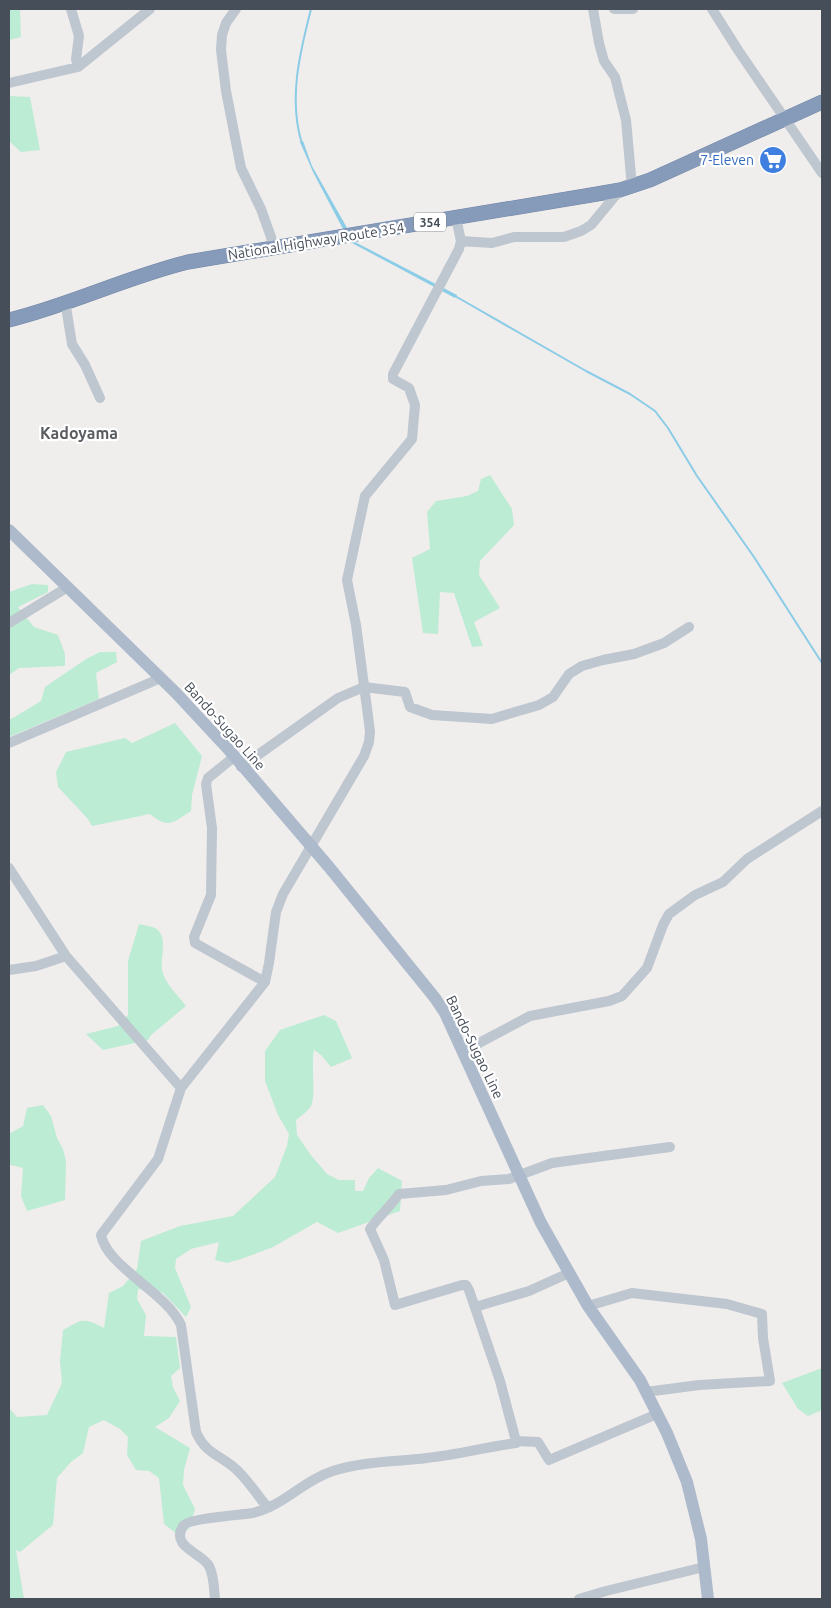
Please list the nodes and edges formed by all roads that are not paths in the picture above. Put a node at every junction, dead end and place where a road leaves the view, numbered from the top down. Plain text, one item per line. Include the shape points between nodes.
1 (71, 9) edge
2 (150, 9) edge
3 (236, 9) edge
4 (593, 9) edge
5 (614, 9) edge
6 (633, 9) edge
7 (712, 9) edge
8 (78, 67) junction
9 (9, 83) edge
10 (822, 102) edge
11 (785, 118) junction
12 (822, 173) edge
13 (626, 188) junction
14 (456, 218) junction
15 (461, 241) junction
16 (273, 248) junction
17 (67, 302) junction
18 (9, 320) edge
19 (100, 398) dead end
20 (9, 530) edge
21 (67, 586) junction
22 (9, 623) edge
23 (689, 627) dead end
24 (161, 678) junction
25 (364, 687) junction
26 (9, 743) edge
27 (238, 762) junction
28 (822, 811) edge
29 (311, 847) junction
30 (9, 868) edge
31 (66, 956) junction
32 (9, 970) edge
33 (265, 982) junction
34 (462, 1052) junction
35 (181, 1088) junction
36 (670, 1147) dead end
37 (519, 1176) junction
38 (569, 1274) junction
39 (588, 1306) junction
40 (475, 1307) junction
41 (646, 1392) junction
42 (657, 1414) junction
43 (516, 1442) junction
44 (268, 1508) junction
45 (704, 1567) junction
46 (215, 1599) edge
47 (579, 1599) edge
48 (708, 1599) edge

1 - 8 street via 80,36 76,59
2 - 8 street
3 - 16 street via 222,35 226,91 241,168 261,209
4 - 13 street via 604,60 615,77 626,120
5 - 6 street
7 - 11 street
8 - 9 street
10 - 11 highway, National Highway Route 354 / 354
11 - 12 street
11 - 13 highway, National Highway Route 354 / 354 via 667,173
13 - 14 highway, National Highway Route 354 / 354
13 - 15 street via 591,225 564,237 514,238 492,243
14 - 15 street
14 - 16 highway, National Highway Route 354 / 354
15 - 25 street via 393,374 394,379 409,388 415,405 412,438 365,496 347,580
16 - 17 highway, National Highway Route 354 / 354 via 169,267
17 - 18 highway, National Highway Route 354 / 354
17 - 19 street via 72,344
20 - 21 main road, Bando-Sugao Line
21 - 22 street
21 - 24 main road, Bando-Sugao Line
23 - 25 street via 664,643 582,666 568,674 553,697 492,719 432,714 410,707 405,692
24 - 26 street
24 - 27 main road, Bando-Sugao Line
25 - 27 street via 338,698
25 - 29 street via 370,731 364,756
27 - 29 main road, Bando-Sugao Line
27 - 33 street via 208,778 206,784 212,828 210,895 194,937 195,943
28 - 34 street via 747,859 723,882 696,895 669,914 647,968 622,996 530,1016
29 - 33 street via 276,912
29 - 34 main road, Bando-Sugao Line via 435,998
30 - 31 street
31 - 32 street via 36,966
31 - 35 street
33 - 35 street
34 - 37 main road, Bando-Sugao Line
35 - 44 street via 158,1158 101,1235 103,1245 176,1315 181,1325 196,1432 201,1443 237,1470
36 - 37 street via 552,1163
37 - 38 main road, Bando-Sugao Line
37 - 40 street via 446,1190 399,1194 370,1229 384,1260 395,1305 466,1285
38 - 39 main road, Bando-Sugao Line
38 - 40 street via 529,1291
39 - 41 main road, Bando-Sugao Line
39 - 41 street via 632,1293 727,1304 762,1314 770,1381
40 - 43 street
41 - 42 main road, Bando-Sugao Line
42 - 43 street via 549,1460 538,1442
42 - 45 main road, Bando-Sugao Line via 686,1482 701,1539
43 - 44 street via 333,1471
44 - 46 street via 197,1520 183,1526 181,1538 184,1545 209,1565
45 - 47 street
45 - 48 main road, Bando-Sugao Line

